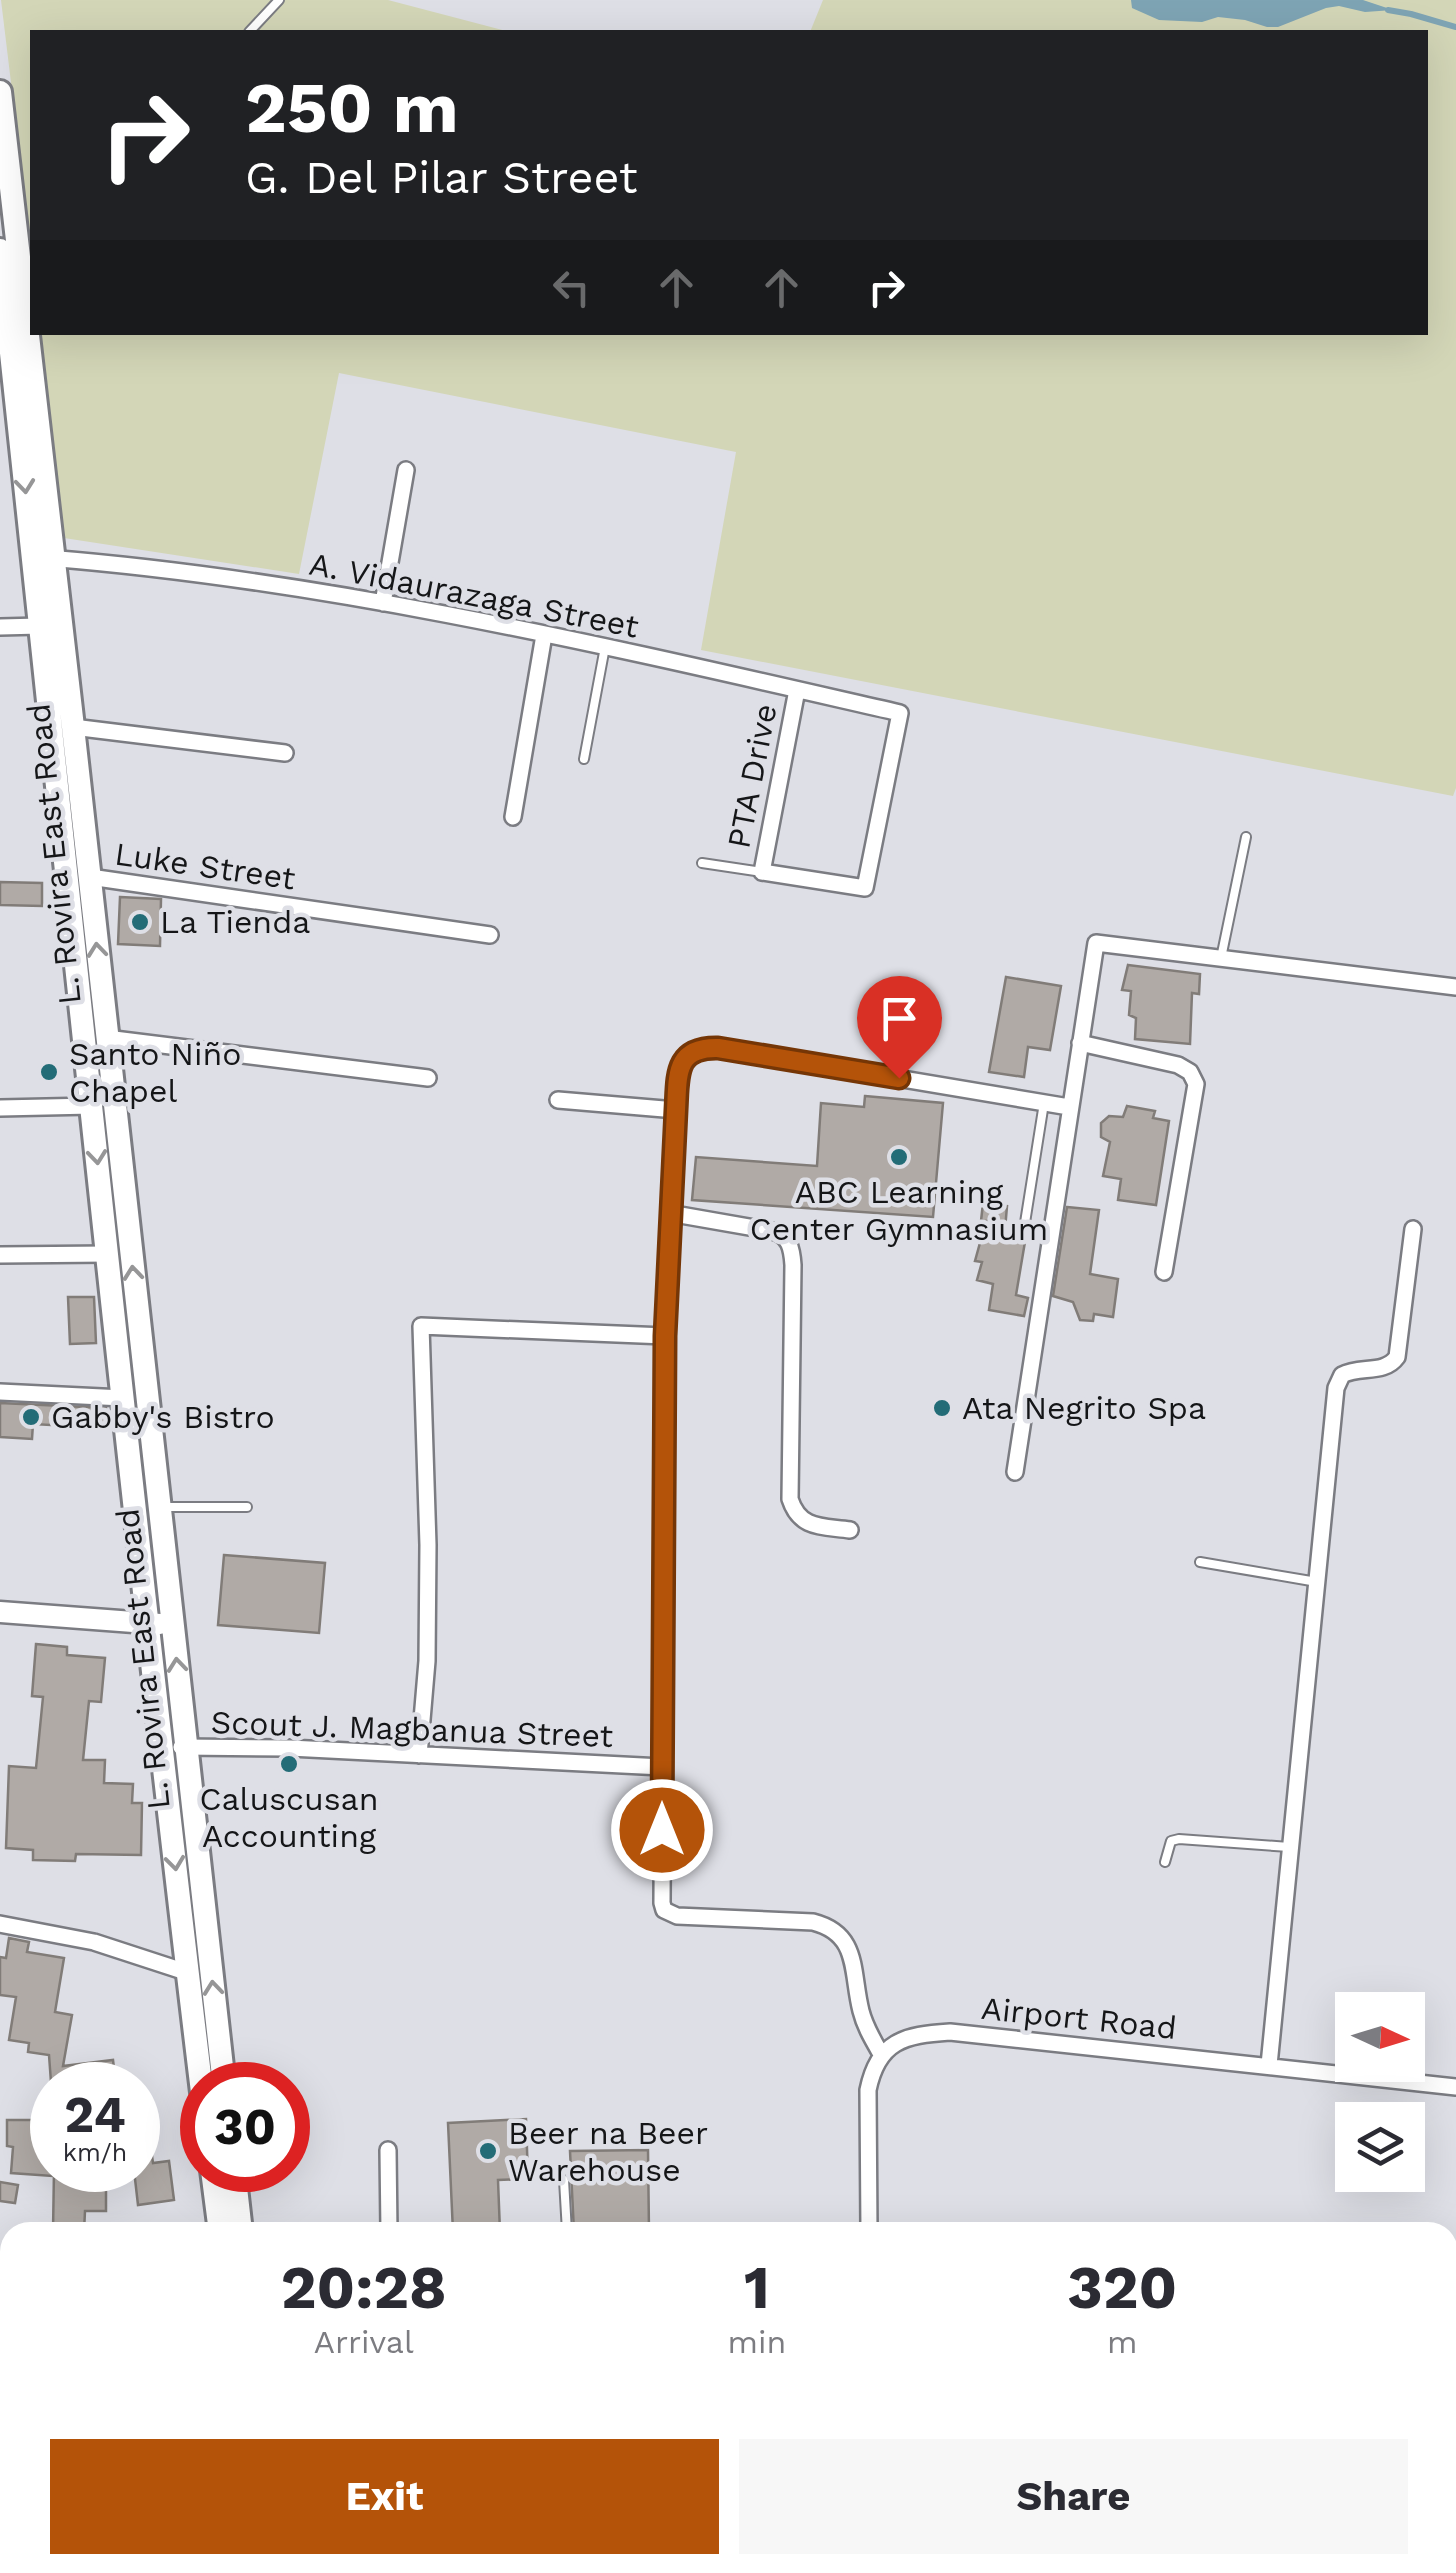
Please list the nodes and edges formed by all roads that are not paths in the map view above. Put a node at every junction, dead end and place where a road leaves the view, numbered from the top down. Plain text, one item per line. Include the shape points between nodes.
1 (279, 0) edge
2 (251, 30) edge
3 (0, 92) edge
4 (0, 250) edge
5 (4, 324) edge
6 (9, 417) edge
7 (406, 470) dead end
8 (43, 558) junction
9 (383, 602) junction
10 (40, 626) junction
11 (0, 627) edge
12 (544, 635) junction
13 (605, 647) junction
14 (797, 690) junction
15 (73, 726) junction
16 (285, 753) dead end
17 (584, 759) dead end
18 (71, 813) junction
19 (513, 817) dead end
20 (1246, 838) dead end
21 (702, 864) dead end
22 (762, 872) junction
23 (90, 877) junction
24 (490, 935) dead end
25 (1221, 958) junction
26 (1456, 987) edge
27 (106, 1038) junction
28 (1080, 1043) junction
29 (99, 1073) junction
30 (428, 1078) dead end
31 (558, 1100) dead end
32 (1044, 1103) junction
33 (92, 1106) junction
34 (1070, 1107) junction
35 (0, 1108) edge
36 (676, 1110) junction
37 (670, 1213) junction
38 (1024, 1229) dead end
39 (1413, 1229) dead end
40 (108, 1254) junction
41 (0, 1255) edge
42 (1164, 1272) dead end
43 (126, 1318) junction
44 (665, 1336) junction
45 (0, 1392) edge
46 (123, 1398) junction
47 (1015, 1472) dead end
48 (159, 1507) junction
49 (247, 1507) dead end
50 (850, 1530) dead end
51 (1200, 1562) dead end
52 (1317, 1582) junction
53 (0, 1612) edge
54 (147, 1624) junction
55 (172, 1625) junction
56 (160, 1746) junction
57 (186, 1747) junction
58 (420, 1755) junction
59 (662, 1767) junction
60 (1291, 1847) junction
61 (1165, 1862) dead end
62 (0, 1924) edge
63 (189, 1973) junction
64 (208, 2047) junction
65 (880, 2054) junction
66 (206, 2062) edge
67 (214, 2062) edge
68 (1269, 2065) junction
69 (1456, 2086) edge
70 (388, 2150) dead end
71 (564, 2180) dead end
72 (215, 2192) edge
73 (236, 2192) edge
74 (219, 2222) edge
75 (240, 2222) edge
76 (389, 2222) edge
77 (566, 2222) edge
78 (869, 2222) edge

1 - 2 lane
3 - 8 main road, L. Rovira East Road
4 - 5 main road, L. Rovira East Road
5 - 6 main road, L. Rovira East Road
6 -> 8 main road, L. Rovira East Road
7 - 9 street
8 - 9 street, A. Vidaurazaga Street
8 - 10 main road, L. Rovira East Road
8 - 15 main road, L. Rovira East Road
9 - 12 street, A. Vidaurazaga Street
10 - 11 street
10 - 18 main road, L. Rovira East Road
12 - 13 street, A. Vidaurazaga Street
12 - 19 street
13 - 14 street, A. Vidaurazaga Street
13 - 17 lane
14 - 22 street, PTA Drive
14 - 22 street, A. Vidaurazaga Street via 900,714 865,888
15 - 16 street
15 - 18 main road, L. Rovira East Road
18 - 23 main road, L. Rovira East Road
18 - 29 main road, L. Rovira East Road
20 - 25 lane
21 - 22 lane
23 - 24 street, Luke Street
27 -> 23 main road, L. Rovira East Road
25 - 26 street
25 - 28 street via 1096,943
27 - 29 main road, L. Rovira East Road
27 - 30 street
28 - 34 street
28 - 42 street via 1178,1065 1196,1084
29 - 33 main road, L. Rovira East Road
43 -> 29 main road, L. Rovira East Road
31 - 36 street
32 - 34 street
32 - 36 street via 704,1048 682,1062
32 - 38 lane
33 - 35 street
33 -> 40 main road, L. Rovira East Road
34 - 47 street
36 - 37 street
37 - 44 street
37 - 50 street via 787,1239 790,1500 802,1521
39 - 52 street via 1398,1357 1392,1365 1342,1374 1336,1388
40 - 41 street
40 - 43 main road, L. Rovira East Road
43 - 46 main road, L. Rovira East Road
43 - 48 main road, L. Rovira East Road
44 - 58 street via 421,1326 428,1545
44 - 59 street
45 - 46 street
46 - 54 main road, L. Rovira East Road
48 - 49 lane
48 - 55 main road, L. Rovira East Road
51 - 52 lane
52 - 60 street
53 - 54 street
54 - 55 street
54 - 56 main road, L. Rovira East Road
57 -> 55 main road, L. Rovira East Road
56 - 57 street, Scout J. Magbanua Street
56 -> 63 main road, L. Rovira East Road
57 - 58 street, Scout J. Magbanua Street
64 -> 57 main road, L. Rovira East Road
58 - 59 street, Scout J. Magbanua Street
59 - 65 street via 664,1910 828,1926 852,1956 861,2012
60 - 61 lane via 1179,1839 1171,1841
60 - 68 street
62 - 63 street via 94,1942
63 - 64 main road, L. Rovira East Road
64 - 66 main road, L. Rovira East Road
64 - 67 main road, L. Rovira East Road
65 - 68 street, Airport Road via 908,2037 950,2032
65 - 78 street via 868,2090
68 - 69 street, Airport Road
70 - 76 street
71 - 77 lane
72 - 74 main road
73 - 75 main road

